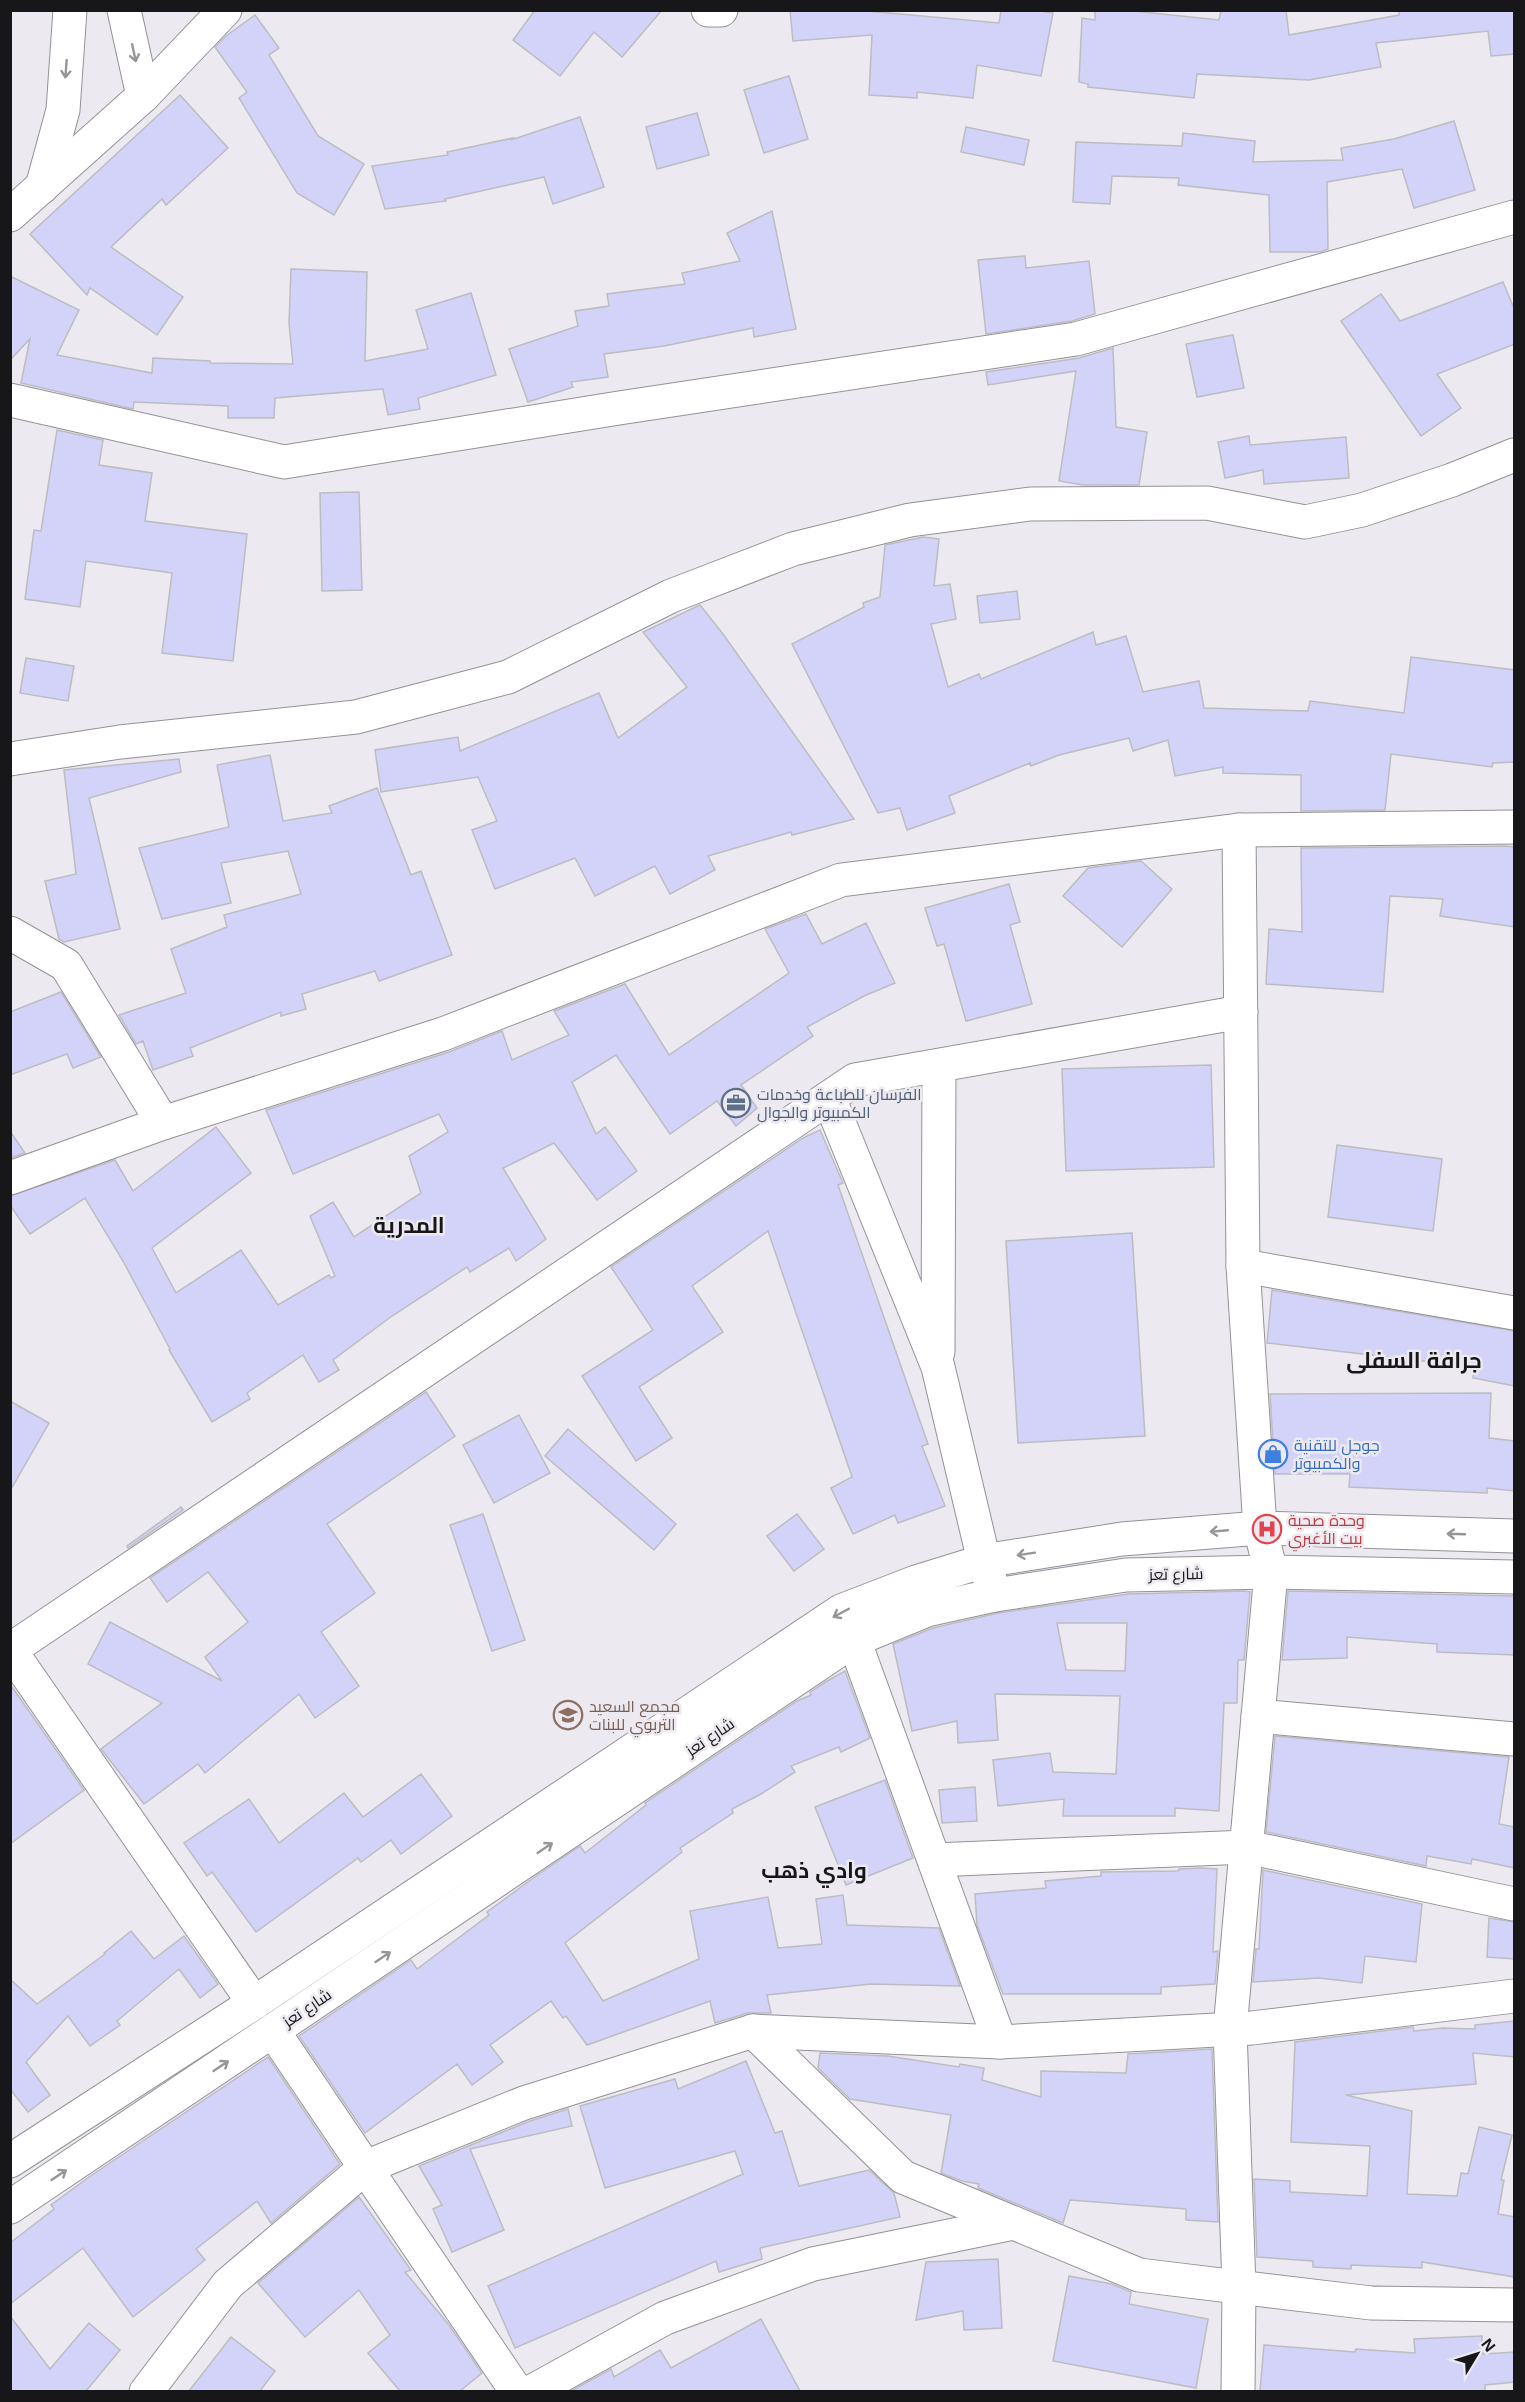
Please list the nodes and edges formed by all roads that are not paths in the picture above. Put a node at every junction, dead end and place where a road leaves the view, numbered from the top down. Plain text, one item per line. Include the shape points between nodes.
1 (70, 10) edge
2 (124, 10) edge
3 (225, 10) edge
4 (708, 10) edge
5 (721, 10) edge
6 (143, 96) junction
7 (42, 187) junction
8 (10, 215) edge
9 (1515, 217) edge
10 (10, 400) edge
11 (1515, 455) edge
12 (10, 759) edge
13 (1515, 827) edge
14 (1239, 830) junction
15 (10, 933) edge
16 (1241, 1012) junction
17 (939, 1066) junction
18 (829, 1098) junction
19 (163, 1123) junction
20 (10, 1179) edge
21 (1243, 1266) junction
22 (1515, 1314) edge
23 (938, 1367) junction
24 (1260, 1528) junction
25 (1515, 1536) edge
26 (984, 1561) junction
27 (1271, 1572) junction
28 (1515, 1577) edge
29 (995, 1595) junction
30 (854, 1640) junction
31 (1258, 1716) junction
32 (1515, 1739) edge
33 (1247, 1846) junction
34 (934, 1860) junction
35 (1515, 1904) edge
36 (1515, 1996) edge
37 (254, 2003) junction
38 (1230, 2029) junction
39 (273, 2031) junction
40 (753, 2031) junction
41 (1000, 2042) junction
42 (15, 2150) edge
43 (366, 2167) junction
44 (10, 2207) edge
45 (1012, 2223) junction
46 (1239, 2287) junction
47 (1515, 2305) edge
48 (146, 2391) edge
49 (518, 2391) edge
50 (531, 2391) edge
51 (1238, 2391) edge

1 -> 7 street via 63,110
2 -> 6 street
3 - 6 street
4 - 5 street
6 - 7 street
7 - 8 street
9 - 10 street via 1076,339 284,462
11 - 12 street via 1362,510 1305,522 1207,503 1030,504 910,520 793,549 671,596 508,677 356,717 120,742
13 - 14 street
14 - 16 street
14 - 19 street via 842,880 443,1034
15 - 19 street via 66,965
16 - 17 street
16 - 21 street
17 - 18 street via 855,1080
17 - 23 street
18 - 23 street
18 - 37 street via 10,1650
19 - 20 street
21 - 22 street
21 - 24 street
23 - 26 street
25 -> 24 street, شارع تعز
24 -> 26 street, شارع تعز via 1122,1539
24 - 27 street
26 - 29 street
26 -> 37 street, شارع تعز via 842,1611
27 - 28 street, شارع تعز
27 - 29 street, شارع تعز via 1126,1575
27 - 31 street
29 - 30 street, شارع تعز via 927,1610
30 - 34 street
39 -> 30 street, شارع تعز
31 - 32 street
31 - 33 street
33 - 34 street
33 - 35 street
33 - 38 street
34 - 41 street
36 - 38 street
37 - 42 street, شارع تعز
38 - 41 street
38 - 46 street
39 - 43 street
44 -> 39 street, شارع تعز
40 - 41 street
40 - 43 street via 524,2103
40 - 45 street via 903,2177
43 - 48 street via 228,2283
43 - 49 street
45 - 46 street via 1138,2276
45 - 50 street via 813,2264 665,2318
46 - 47 street via 1371,2303
46 - 51 street

